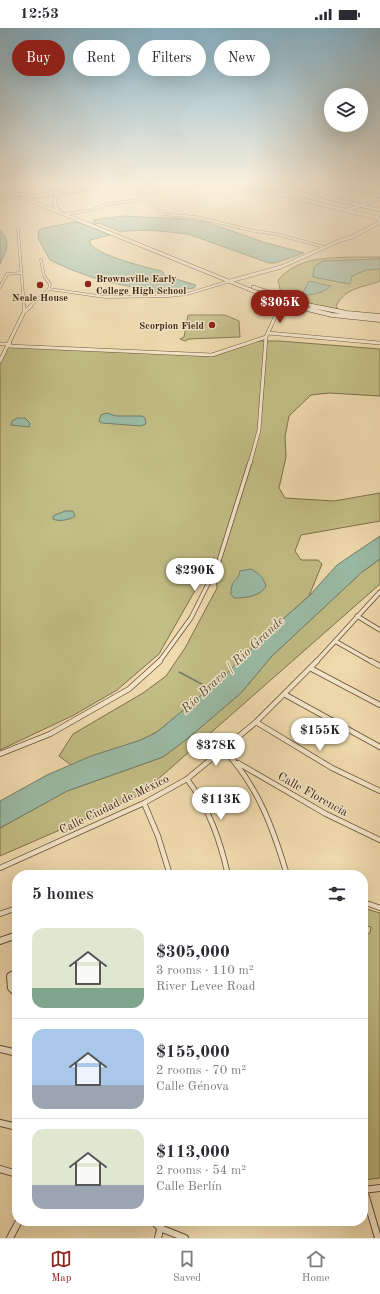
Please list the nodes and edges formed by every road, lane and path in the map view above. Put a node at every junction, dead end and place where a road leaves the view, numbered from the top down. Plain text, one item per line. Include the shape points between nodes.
1 (19, 240) edge
2 (133, 240) edge
3 (134, 240) edge
4 (300, 240) edge
5 (342, 240) edge
6 (324, 247) junction
7 (41, 260) dead end
8 (20, 273) junction
9 (234, 280) junction
10 (230, 281) junction
11 (0, 287) edge
12 (49, 289) junction
13 (288, 300) junction
14 (283, 303) junction
15 (24, 312) junction
16 (380, 316) edge
17 (380, 320) edge
18 (268, 333) junction
19 (266, 337) junction
20 (380, 343) edge
21 (0, 344) edge
22 (9, 345) junction
23 (0, 361) edge
24 (380, 593) edge
25 (357, 616) junction
26 (380, 630) edge
27 (335, 641) junction
28 (380, 666) edge
29 (310, 668) junction
30 (284, 694) junction
31 (380, 705) edge
32 (256, 722) junction
33 (380, 748) edge
34 (224, 750) junction
35 (0, 754) edge
36 (238, 763) junction
37 (187, 779) junction
38 (380, 791) edge
39 (144, 803) junction
40 (380, 840) edge
41 (0, 868) edge
42 (169, 870) edge
43 (227, 870) edge
44 (286, 870) edge
45 (368, 904) edge
46 (380, 908) edge
47 (12, 910) edge
48 (0, 914) edge
49 (12, 936) edge
50 (0, 940) edge
51 (12, 975) edge
52 (12, 989) edge
53 (0, 1049) edge
54 (12, 1052) edge
55 (0, 1123) edge
56 (12, 1126) edge
57 (0, 1168) edge
58 (12, 1172) edge
59 (380, 1188) edge
60 (368, 1189) edge
61 (368, 1206) edge
62 (16, 1226) edge
63 (161, 1226) edge
64 (163, 1226) edge
65 (10, 1238) edge
66 (158, 1238) edge
67 (185, 1238) edge
68 (378, 1238) edge

1 - 8 street
2 - 10 main road
3 - 9 main road
4 - 6 street
5 - 6 street
6 - 9 street via 281,267
7 - 12 street via 44,276 50,284
8 - 11 street via 7,274
8 - 15 street
9 - 10 street
9 - 13 main road
10 - 12 street via 187,294 169,296 105,297
10 - 14 main road
12 - 15 street
13 - 14 street
13 - 16 main road via 333,311
14 - 17 main road via 332,315
14 - 18 street via 278,308
15 - 22 street
18 - 19 street
18 - 20 street
19 - 22 street via 212,355
19 - 35 street via 259,430 218,564 191,618 163,658 130,689 50,734
21 - 22 street
22 - 23 street
24 - 25 street, Calle Ciudad de México
25 - 26 street
25 - 27 street, Calle Ciudad de México
27 - 28 street
27 - 29 street, Calle Ciudad de México
29 - 30 street, Calle Ciudad de México
29 - 31 street
30 - 32 street, Calle Ciudad de México
30 - 33 street
32 - 34 street, Calle Ciudad de México
32 - 38 street via 326,765
34 - 36 street
34 - 37 street, Calle Ciudad de México
36 - 40 street, Calle Florencia via 326,814
36 - 44 street via 265,808
37 - 39 street, Calle Ciudad de México
37 - 43 street via 197,790 211,816
39 - 41 street, Calle Ciudad de México
39 - 42 street
45 - 46 street
47 - 48 street
49 - 50 street
51 - 52 street
53 - 54 street
55 - 56 street
57 - 58 street
59 - 60 street
61 - 68 street
62 - 65 street
63 - 66 street
64 - 67 street

